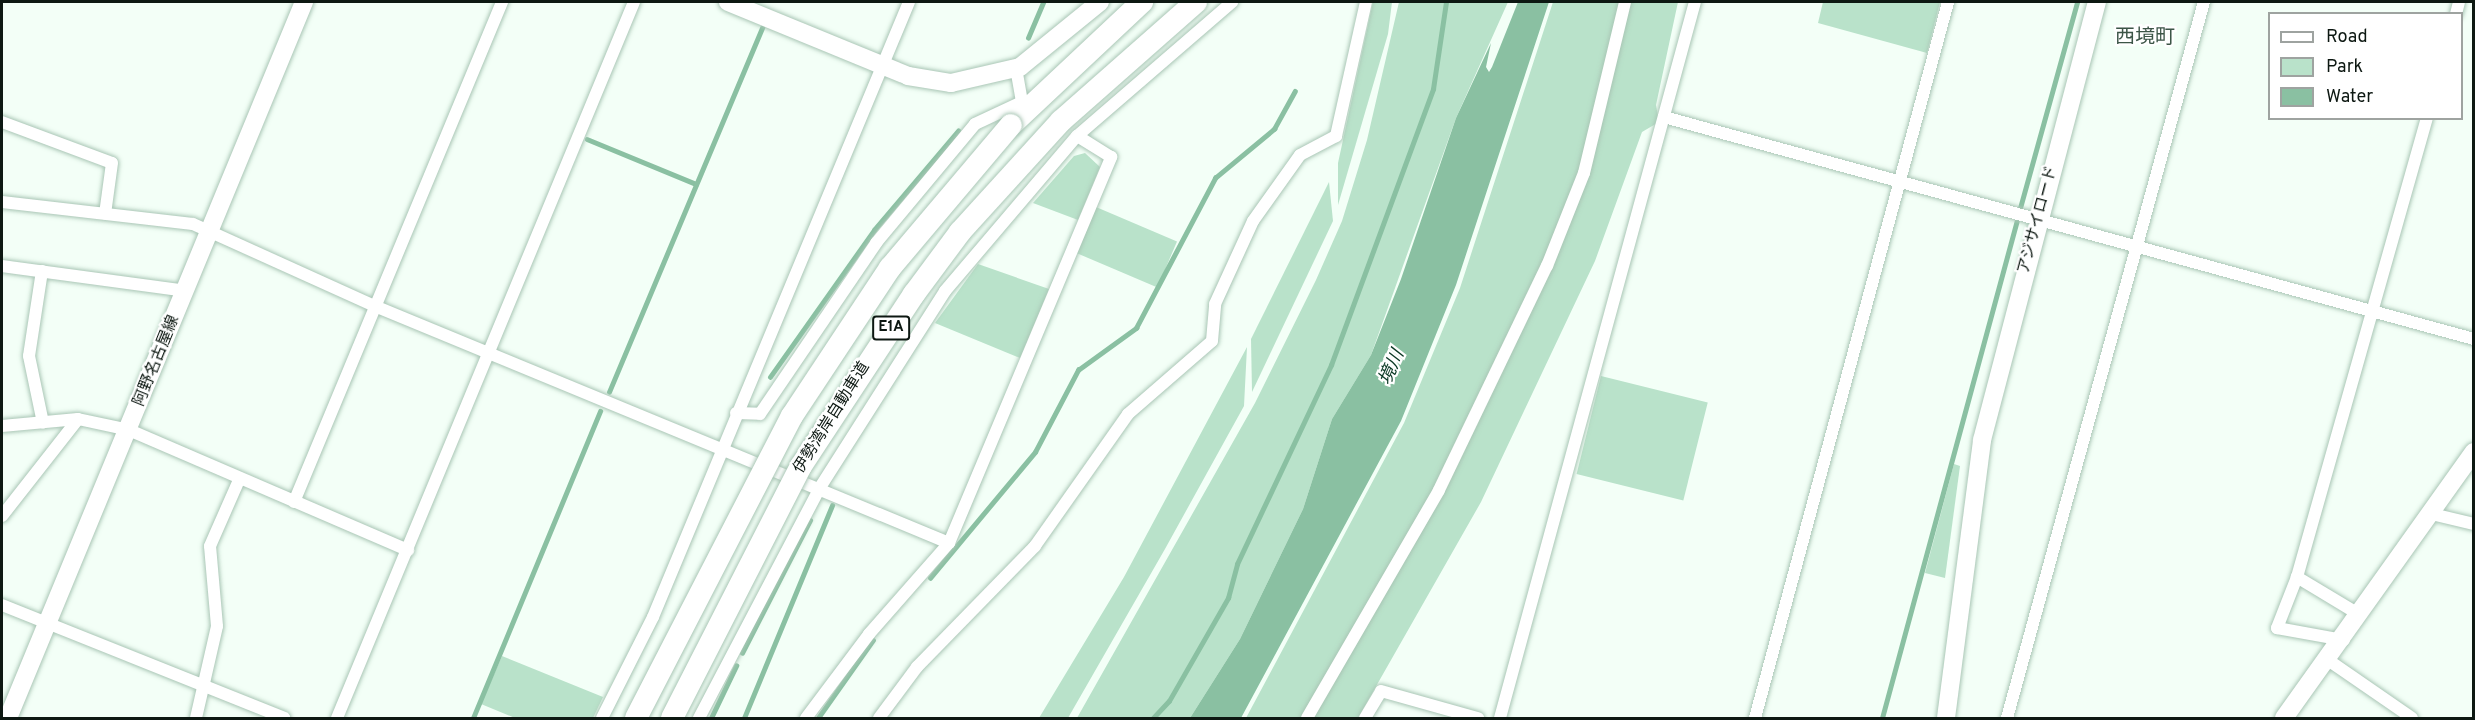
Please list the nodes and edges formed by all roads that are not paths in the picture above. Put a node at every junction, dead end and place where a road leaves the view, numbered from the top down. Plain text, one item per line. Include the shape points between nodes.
1 (304, 2) edge
2 (502, 2) edge
3 (634, 2) edge
4 (728, 2) edge
5 (909, 2) edge
6 (1100, 2) edge
7 (1142, 2) edge
8 (1196, 2) edge
9 (1232, 2) edge
10 (1366, 2) edge
11 (1624, 2) edge
12 (1695, 2) edge
13 (1948, 2) edge
14 (2097, 2) edge
15 (2204, 2) edge
16 (882, 65) junction
17 (1016, 68) junction
18 (1664, 117) junction
19 (2426, 120) edge
20 (2, 122) edge
21 (1077, 136) junction
22 (1901, 183) junction
23 (2, 202) edge
24 (105, 214) junction
25 (2038, 218) junction
26 (210, 232) junction
27 (2136, 248) junction
28 (2, 266) edge
29 (42, 271) junction
30 (186, 291) junction
31 (377, 307) junction
32 (2374, 310) junction
33 (2474, 339) edge
34 (489, 354) junction
35 (736, 413) junction
36 (78, 419) junction
37 (43, 423) junction
38 (2, 426) edge
39 (129, 430) junction
40 (723, 450) junction
41 (2474, 452) edge
42 (239, 480) junction
43 (819, 489) junction
44 (294, 502) junction
45 (2432, 514) junction
46 (2, 516) edge
47 (2474, 524) edge
48 (949, 543) junction
49 (408, 550) junction
50 (2297, 577) junction
51 (2, 606) edge
52 (2360, 615) junction
53 (49, 622) junction
54 (2344, 640) junction
55 (2328, 660) junction
56 (207, 684) junction
57 (8, 718) edge
58 (196, 718) edge
59 (284, 718) edge
60 (337, 718) edge
61 (602, 718) edge
62 (636, 718) edge
63 (672, 718) edge
64 (699, 718) edge
65 (806, 718) edge
66 (879, 718) edge
67 (1307, 718) edge
68 (1365, 718) edge
69 (1478, 718) edge
70 (1500, 718) edge
71 (1755, 718) edge
72 (1946, 718) edge
73 (2007, 718) edge
74 (2284, 718) edge
75 (2412, 718) edge

1 - 26 street, 阿野名古屋線
2 - 31 street
3 - 34 street
4 - 16 street
5 - 16 street
6 - 17 street via 1041,54
7 - 62 highway, 伊勢湾岸自動車道 / E1A, bridge via 1011,125 890,268 792,416
8 - 63 highway, 伊勢湾岸自動車道 / E1A, bridge via 1061,121 960,232 914,294 801,466
9 - 21 street
10 - 66 street via 1336,136 1300,155 1253,221 1215,304 1212,341 1128,414 1042,537 917,667
11 - 67 street via 1584,173 1547,266 1439,490
12 - 18 street
13 - 22 street
14 - 25 street, アジサイロード
15 - 27 street
16 - 17 street via 951,83
16 - 35 street
17 - 35 street via 1022,102 975,124 876,243 760,414
18 - 22 street
18 - 70 street
19 - 32 street
20 - 24 street via 112,163
21 - 43 street via 945,291
21 - 48 street via 1111,157
22 - 25 street
22 - 71 street
23 - 24 street
24 - 26 street via 194,224
25 - 27 street
25 - 72 street, アジサイロード via 1982,440
26 - 30 street, 阿野名古屋線
26 - 31 street
27 - 32 street
27 - 73 street
28 - 29 street
29 - 30 street
29 - 37 street via 29,356
30 - 39 street, 阿野名古屋線
31 - 34 street
31 - 44 street
32 - 33 street
32 - 50 street
34 - 40 street
34 - 49 street
35 - 40 street
36 - 37 street
36 - 39 street
36 - 46 street
37 - 38 street
39 - 42 street
39 - 53 street, 阿野名古屋線
40 - 43 street
40 - 61 street via 653,617
41 - 45 street
42 - 44 street
42 - 56 street via 210,546 217,626
43 - 48 street
43 - 64 street
44 - 49 street
45 - 47 street
45 - 52 street
48 - 65 street via 868,634
49 - 60 street
50 - 52 street
50 - 54 street via 2277,628
51 - 53 street
52 - 54 street
53 - 56 street
53 - 57 street, 阿野名古屋線
54 - 55 street
55 - 74 street
55 - 75 street
56 - 58 street
56 - 59 street
68 - 69 street via 1381,691

